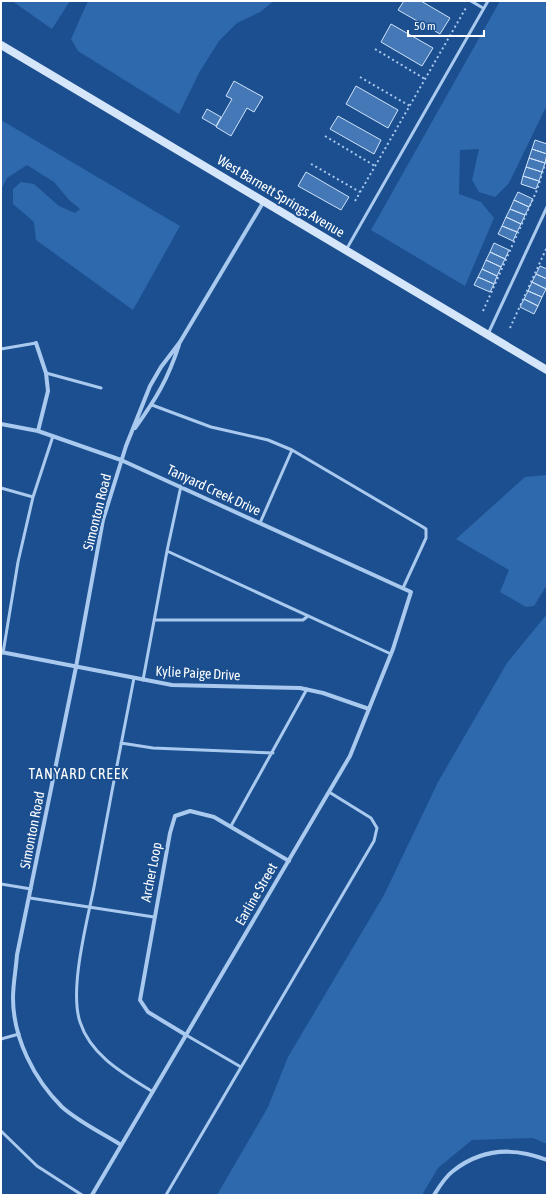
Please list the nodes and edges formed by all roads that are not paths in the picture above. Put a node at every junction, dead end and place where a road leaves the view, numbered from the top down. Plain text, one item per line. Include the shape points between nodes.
1 (470, 1) edge
2 (488, 1) edge
3 (483, 8) junction
4 (1, 45) edge
5 (264, 201) junction
6 (547, 207) edge
7 (346, 250) junction
8 (488, 334) junction
9 (180, 342) junction
10 (36, 343) joint
11 (1, 349) edge
12 (547, 370) edge
13 (46, 373) junction
14 (100, 388) dead end
15 (152, 405) junction
16 (1, 424) edge
17 (38, 431) junction
18 (131, 433) junction
19 (53, 436) junction
20 (292, 450) junction
21 (122, 460) junction
22 (180, 486) junction
23 (1, 488) edge
24 (33, 497) junction
25 (260, 523) junction
26 (167, 551) junction
27 (404, 588) junction
28 (411, 592) joint
29 (308, 616) junction
30 (155, 620) junction
31 (2, 652) edge
32 (391, 654) junction
33 (76, 667) junction
34 (134, 678) junction
35 (143, 680) junction
36 (307, 689) junction
37 (369, 709) junction
38 (121, 743) junction
39 (273, 753) junction
40 (329, 792) junction
41 (231, 826) junction
42 (289, 860) junction
43 (1, 884) edge
44 (32, 890) junction
45 (30, 898) junction
46 (90, 907) junction
47 (154, 916) junction
48 (19, 1034) junction
49 (186, 1035) junction
50 (1, 1039) edge
51 (241, 1067) junction
52 (153, 1092) junction
53 (1, 1131) edge
54 (121, 1145) junction
55 (547, 1160) edge
56 (82, 1195) edge
57 (92, 1195) edge
58 (166, 1195) edge
59 (434, 1195) edge

1 - 3 lane
2 - 3 lane
3 - 7 lane
4 - 5 street, West Barnett Springs Avenue
5 - 7 street, West Barnett Springs Avenue
5 - 9 street, Simonton Road
6 - 8 lane
7 - 8 street, West Barnett Springs Avenue
8 - 12 street, West Barnett Springs Avenue
9 - 15 street, Simonton Road via 171,372
9 - 18 street, Simonton Road via 150,386
10 - 11 lane
10 - 13 street
13 - 14 lane
13 - 17 street via 48,391
15 - 18 street, Simonton Road
15 - 20 lane via 211,427 268,440
16 - 17 street, Tanyard Creek Drive
17 - 19 street, Tanyard Creek Drive
18 - 21 street, Simonton Road
19 - 21 street, Tanyard Creek Drive
19 - 24 lane
20 - 25 lane
20 - 27 lane via 426,530 424,545
21 - 22 street, Tanyard Creek Drive
21 - 33 street, Simonton Road via 103,520
22 - 25 street, Tanyard Creek Drive
22 - 26 lane
23 - 24 lane
24 - 31 lane
25 - 27 street, Tanyard Creek Drive
26 - 29 lane
26 - 30 lane
27 - 28 street, Tanyard Creek Drive
28 - 32 street, Earline Street
29 - 30 lane via 303,620
29 - 32 lane
30 - 35 lane
31 - 33 street, Kylie Paige Drive
32 - 37 street, Earline Street
33 - 34 street, Kylie Paige Drive
33 - 44 street, Simonton Road
34 - 35 street, Kylie Paige Drive
34 - 38 lane
35 - 36 street, Kylie Paige Drive via 172,685
36 - 37 street, Kylie Paige Drive
36 - 39 lane
37 - 40 street, Earline Street via 358,741
38 - 39 lane via 152,748
38 - 46 lane
39 - 41 lane
40 - 42 street, Earline Street
40 - 51 lane via 371,818 377,828 374,841
41 - 42 street, Archer Loop
41 - 47 street, Archer Loop via 214,817 190,810 175,816
42 - 49 street, Earline Street
43 - 44 lane
44 - 45 street, Simonton Road
45 - 46 lane
45 - 48 street, Simonton Road via 17,955 13,999
46 - 47 lane
46 - 52 lane via 78,978 76,1003 80,1023 94,1046 111,1066
47 - 49 street, Archer Loop via 140,1000 148,1012
48 - 50 lane
48 - 54 street, Simonton Road via 34,1073 63,1107
49 - 51 lane
49 - 52 street, Earline Street
51 - 58 lane
52 - 54 street, Earline Street
53 - 56 lane via 37,1166
54 - 57 street, Earline Street
55 - 59 street via 513,1150 491,1153 468,1161 452,1172

